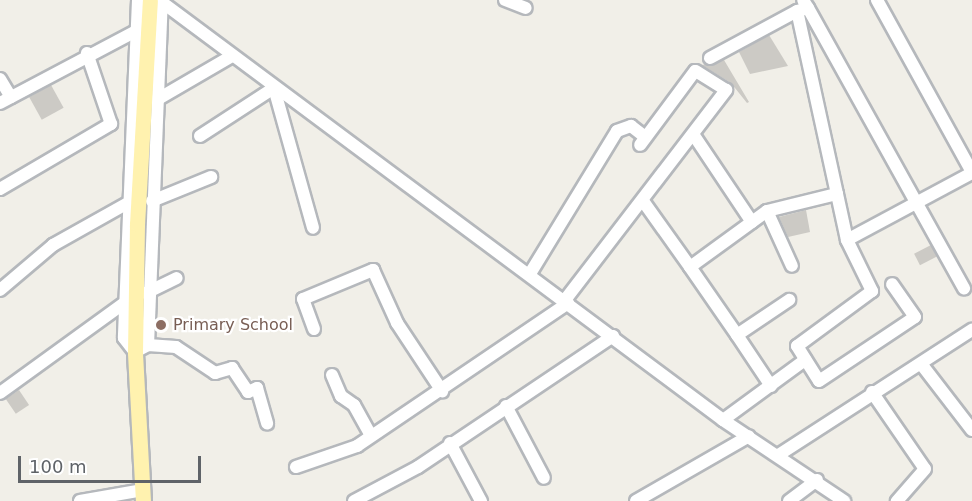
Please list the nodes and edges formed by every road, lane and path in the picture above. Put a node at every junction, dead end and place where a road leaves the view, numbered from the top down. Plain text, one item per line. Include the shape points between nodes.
1 (138, 0) edge
2 (158, 0) edge
3 (505, 0) edge
4 (877, 0) edge
5 (803, 6) edge
6 (526, 9) dead end
7 (136, 31) junction
8 (87, 53) junction
9 (232, 56) junction
10 (710, 58) dead end
11 (0, 79) edge
12 (274, 88) junction
13 (158, 99) junction
14 (5, 100) edge
15 (693, 134) junction
16 (200, 136) dead end
17 (972, 173) edge
18 (211, 177) dead end
19 (0, 189) edge
20 (837, 194) junction
21 (152, 201) junction
22 (643, 201) junction
23 (918, 202) junction
24 (126, 204) junction
25 (767, 211) junction
26 (752, 222) junction
27 (314, 228) dead end
28 (847, 240) junction
29 (792, 266) dead end
30 (690, 267) junction
31 (531, 272) junction
32 (177, 278) dead end
33 (892, 284) dead end
34 (964, 288) dead end
35 (0, 290) edge
36 (146, 293) junction
37 (789, 300) dead end
38 (567, 302) junction
39 (123, 304) junction
40 (314, 329) dead end
41 (972, 330) edge
42 (737, 335) junction
43 (613, 336) junction
44 (142, 349) junction
45 (805, 360) junction
46 (922, 365) junction
47 (332, 375) dead end
48 (771, 386) junction
49 (442, 391) junction
50 (872, 392) junction
51 (0, 393) edge
52 (506, 406) junction
53 (723, 420) junction
54 (267, 424) dead end
55 (972, 430) edge
56 (372, 436) junction
57 (749, 436) junction
58 (450, 443) junction
59 (780, 454) junction
60 (296, 467) dead end
61 (544, 478) dead end
62 (817, 480) junction
63 (143, 495) edge
64 (656, 496) edge
65 (476, 499) edge
66 (80, 501) edge
67 (354, 501) edge
68 (636, 501) edge
69 (789, 501) edge
70 (843, 501) edge
71 (897, 501) edge

1 - 7 street
2 - 9 street
2 - 13 street
2 - 44 main road via 135,336
3 - 6 street
4 - 17 street
5 - 10 street
5 - 20 street
5 - 23 street
7 - 8 street
7 - 24 street
8 - 14 street
8 - 19 street via 111,124
9 - 12 street
9 - 13 street
11 - 14 street
12 - 16 street
12 - 27 street
12 - 31 street
13 - 21 street
15 - 22 street
15 - 26 street
15 - 31 street via 726,90 695,71 643,141 631,126 617,131
17 - 23 street
18 - 21 street
20 - 25 street
20 - 28 street
21 - 36 street
22 - 30 street
22 - 38 street
23 - 28 street
23 - 34 street
24 - 35 street via 53,245
24 - 39 street
25 - 26 street
25 - 29 street
26 - 30 street
28 - 45 street via 872,291 797,346
30 - 42 street
31 - 38 street
32 - 36 street
33 - 45 street via 915,317 819,381
36 - 44 street
37 - 42 street
38 - 43 street
38 - 49 street
39 - 44 street via 124,338
39 - 51 street
40 - 49 street via 303,299 373,270 397,323
41 - 46 street
42 - 48 street
43 - 52 street
43 - 53 street
44 - 54 street via 176,347 215,373 232,368 248,392 262,386
44 - 63 main road
45 - 48 street
46 - 50 street
46 - 55 street
47 - 56 street via 341,396 354,405
48 - 53 street
49 - 56 street
50 - 59 street
50 - 71 street via 925,469
52 - 58 street
52 - 61 street
53 - 57 street
56 - 60 street
57 - 59 street
57 - 64 street
58 - 65 street
58 - 67 street
59 - 62 street
62 - 69 street
62 - 70 street
63 - 66 street
64 - 68 street

